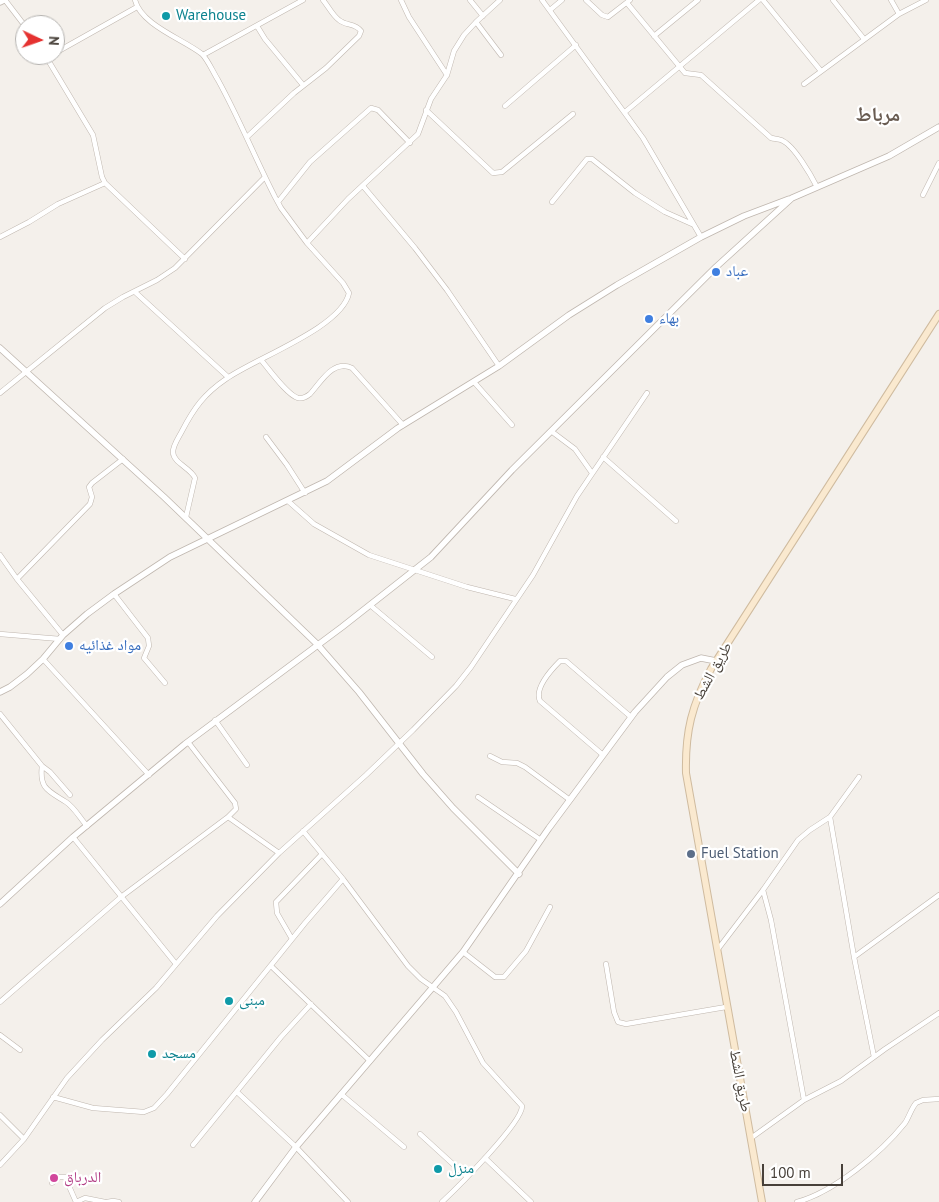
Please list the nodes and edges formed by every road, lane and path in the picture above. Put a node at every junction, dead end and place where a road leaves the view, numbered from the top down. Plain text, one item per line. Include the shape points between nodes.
1 (4, 0) edge
2 (135, 0) edge
3 (303, 0) edge
4 (323, 0) edge
5 (402, 0) edge
6 (470, 0) edge
7 (500, 0) edge
8 (542, 0) edge
9 (562, 0) edge
10 (586, 0) edge
11 (698, 0) edge
12 (759, 0) edge
13 (763, 0) edge
14 (833, 0) edge
15 (891, 0) edge
16 (926, 0) edge
17 (628, 1) edge
18 (0, 2) edge
19 (137, 7) junction
20 (550, 10) junction
21 (899, 14) junction
22 (16, 15) edge
23 (483, 16) junction
24 (476, 22) junction
25 (257, 26) junction
26 (654, 36) junction
27 (864, 39) junction
28 (576, 46) junction
29 (65, 48) edge
30 (203, 55) junction
31 (501, 55) dead end
32 (51, 65) edge
33 (679, 66) junction
34 (821, 71) junction
35 (448, 75) junction
36 (804, 84) dead end
37 (303, 85) junction
38 (505, 106) dead end
39 (426, 110) junction
40 (625, 112) junction
41 (572, 114) dead end
42 (939, 127) edge
43 (247, 137) junction
44 (410, 143) junction
45 (939, 163) edge
46 (265, 177) junction
47 (105, 183) junction
48 (363, 186) junction
49 (817, 186) junction
50 (923, 195) dead end
51 (792, 198) junction
52 (278, 202) junction
53 (552, 202) dead end
54 (694, 225) junction
55 (0, 237) edge
56 (701, 237) junction
57 (307, 243) junction
58 (185, 260) junction
59 (135, 292) junction
60 (939, 314) edge
61 (0, 348) edge
62 (261, 360) junction
63 (499, 366) junction
64 (27, 372) junction
65 (228, 377) junction
66 (474, 382) junction
67 (0, 393) edge
68 (647, 393) dead end
69 (402, 425) junction
70 (512, 426) dead end
71 (551, 432) junction
72 (266, 437) dead end
73 (603, 457) junction
74 (123, 459) junction
75 (592, 473) junction
76 (304, 494) junction
77 (288, 501) junction
78 (186, 517) junction
79 (676, 521) dead end
80 (207, 538) junction
81 (0, 555) edge
82 (415, 569) junction
83 (17, 579) junction
84 (114, 594) junction
85 (515, 600) junction
86 (370, 605) junction
87 (0, 634) edge
88 (62, 637) junction
89 (317, 644) junction
90 (432, 657) dead end
91 (43, 659) junction
92 (716, 661) junction
93 (165, 682) dead end
94 (0, 692) edge
95 (0, 714) edge
96 (632, 717) junction
97 (215, 720) junction
98 (188, 742) junction
99 (398, 743) junction
100 (603, 755) junction
101 (490, 756) dead end
102 (247, 765) dead end
103 (42, 766) junction
104 (148, 775) junction
105 (859, 777) dead end
106 (70, 795) dead end
107 (478, 797) dead end
108 (570, 800) junction
109 (228, 817) junction
110 (830, 817) junction
111 (87, 826) junction
112 (303, 831) junction
113 (73, 837) junction
114 (541, 840) junction
115 (279, 853) junction
116 (322, 854) junction
117 (519, 874) junction
118 (343, 879) junction
119 (763, 890) junction
120 (939, 894) edge
121 (120, 898) junction
122 (0, 904) edge
123 (550, 906) dead end
124 (292, 939) junction
125 (718, 949) junction
126 (462, 952) junction
127 (854, 957) junction
128 (176, 964) junction
129 (606, 964) dead end
130 (271, 966) junction
131 (433, 987) junction
132 (0, 1002) edge
133 (311, 1004) junction
134 (726, 1007) junction
135 (939, 1014) edge
136 (0, 1035) edge
137 (20, 1050) dead end
138 (874, 1057) junction
139 (370, 1061) junction
140 (238, 1092) junction
141 (341, 1094) junction
142 (53, 1097) junction
143 (939, 1099) edge
144 (804, 1100) junction
145 (0, 1115) edge
146 (420, 1134) dead end
147 (751, 1138) junction
148 (24, 1139) junction
149 (194, 1145) dead end
150 (296, 1147) junction
151 (404, 1147) dead end
152 (485, 1158) junction
153 (0, 1165) edge
154 (466, 1176) junction
155 (52, 1183) dead end
156 (76, 1202) edge
157 (106, 1202) edge
158 (119, 1202) edge
159 (255, 1202) edge
160 (348, 1202) edge
161 (442, 1202) edge
162 (531, 1202) edge
163 (762, 1202) edge
164 (797, 1202) edge

1 - 18 street
1 - 22 street
2 - 19 street
3 - 25 street
4 - 37 street via 338,20 361,31 326,68
5 - 35 street via 409,17
6 - 23 street
7 - 23 street
8 - 20 street
9 - 20 street
10 - 17 street via 602,15 608,16
11 - 26 street
12 - 33 street
13 - 34 street
14 - 27 street
15 - 21 street
16 - 21 street
17 - 26 street
19 - 29 street
19 - 30 street via 169,35
20 - 28 street
21 - 27 street
23 - 24 street
24 - 31 street
24 - 35 street via 454,51
25 - 30 street
25 - 37 street
26 - 33 street
27 - 34 street
28 - 38 street
28 - 40 street
30 - 43 street
32 - 47 street via 92,135
33 - 40 street
33 - 49 street via 685,73 701,74 771,138 788,144
34 - 36 street
35 - 39 street
37 - 43 street
39 - 41 street via 497,174
39 - 44 street via 418,134
40 - 54 street
42 - 49 street via 889,156
43 - 46 street
44 - 48 street
44 - 52 street via 378,110 371,108 310,162
45 - 50 street
46 - 52 street
46 - 58 street
47 - 55 street via 58,204
47 - 58 street
48 - 57 street
48 - 63 street via 447,290
49 - 51 street
51 - 56 street
51 - 71 street via 721,263
52 - 57 street
53 - 54 street via 587,159 592,159 635,193
54 - 56 street
56 - 63 street via 569,316
57 - 62 street via 343,283 349,293 348,301 299,340
58 - 59 street
59 - 64 street via 105,308
59 - 65 street
60 - 92 main road, طريق الشط
61 - 64 street
62 - 65 street
62 - 69 street via 291,394 299,398 306,398 332,369 346,365 358,374
63 - 66 street
64 - 67 street
64 - 74 street
65 - 78 street via 204,396 174,446 175,457 194,478
66 - 69 street
66 - 70 street
68 - 73 street
69 - 76 street via 327,481
71 - 75 street via 575,450
71 - 82 street via 446,542
72 - 76 street
73 - 75 street
73 - 79 street
74 - 78 street
74 - 83 street via 92,483 90,504
75 - 85 street
76 - 77 street
77 - 80 street
77 - 82 street via 314,524 362,552
78 - 80 street
80 - 84 street via 170,557
80 - 89 street
81 - 83 street
82 - 85 street
82 - 86 street
83 - 88 street
84 - 88 street
84 - 93 street via 148,638 149,646 144,658
85 - 99 street via 456,686
86 - 89 street
86 - 90 street
87 - 88 street
88 - 91 street
89 - 97 street
89 - 99 street
91 - 94 street
91 - 104 street
92 - 96 street via 701,658 682,665 667,676
92 - 125 main road, طريق الشط via 693,708 686,760
95 - 103 street
96 - 100 street
96 - 100 street via 566,662 560,660 555,665 539,689 540,701
97 - 98 street
97 - 102 street
98 - 104 street
98 - 109 street via 235,803 236,809
99 - 112 street
99 - 117 street via 452,808
100 - 108 street
101 - 108 street via 525,767
103 - 106 street
103 - 111 street via 41,777 46,788 67,802
104 - 111 street
105 - 110 street
107 - 114 street
108 - 114 street
109 - 115 street
109 - 121 street
110 - 119 street via 798,840
110 - 127 street
111 - 113 street
112 - 115 street
112 - 116 street
113 - 121 street
113 - 122 street
114 - 117 street
115 - 128 street via 217,916
116 - 118 street
116 - 124 street via 276,902 277,913
117 - 126 street
118 - 124 street
118 - 131 street via 408,966
119 - 125 street
119 - 144 street
120 - 127 street
121 - 128 street
121 - 132 street
123 - 126 street via 526,950 504,977 495,977
124 - 130 street
125 - 134 main road, طريق الشط
126 - 131 street
127 - 138 street
128 - 142 street
129 - 134 street via 618,1022 626,1024
130 - 133 street
130 - 142 street via 151,1110 109,1110 80,1106
131 - 139 street
131 - 152 street via 452,1004 483,1063 522,1106 520,1115
133 - 139 street
133 - 140 street
134 - 147 main road, طريق الشط
135 - 138 street
136 - 137 street
138 - 144 street via 841,1081
139 - 141 street
140 - 149 street
140 - 150 street
141 - 150 street
141 - 151 street
142 - 148 street
143 - 164 street via 916,1103 886,1145 866,1162 822,1192
144 - 147 street
145 - 148 street
146 - 154 street
147 - 163 main road, طريق الشط
148 - 153 street
150 - 159 street
150 - 160 street
152 - 154 street
152 - 162 street
154 - 161 street
155 - 156 street via 64,1177
156 - 157 street via 85,1198
157 - 158 street

